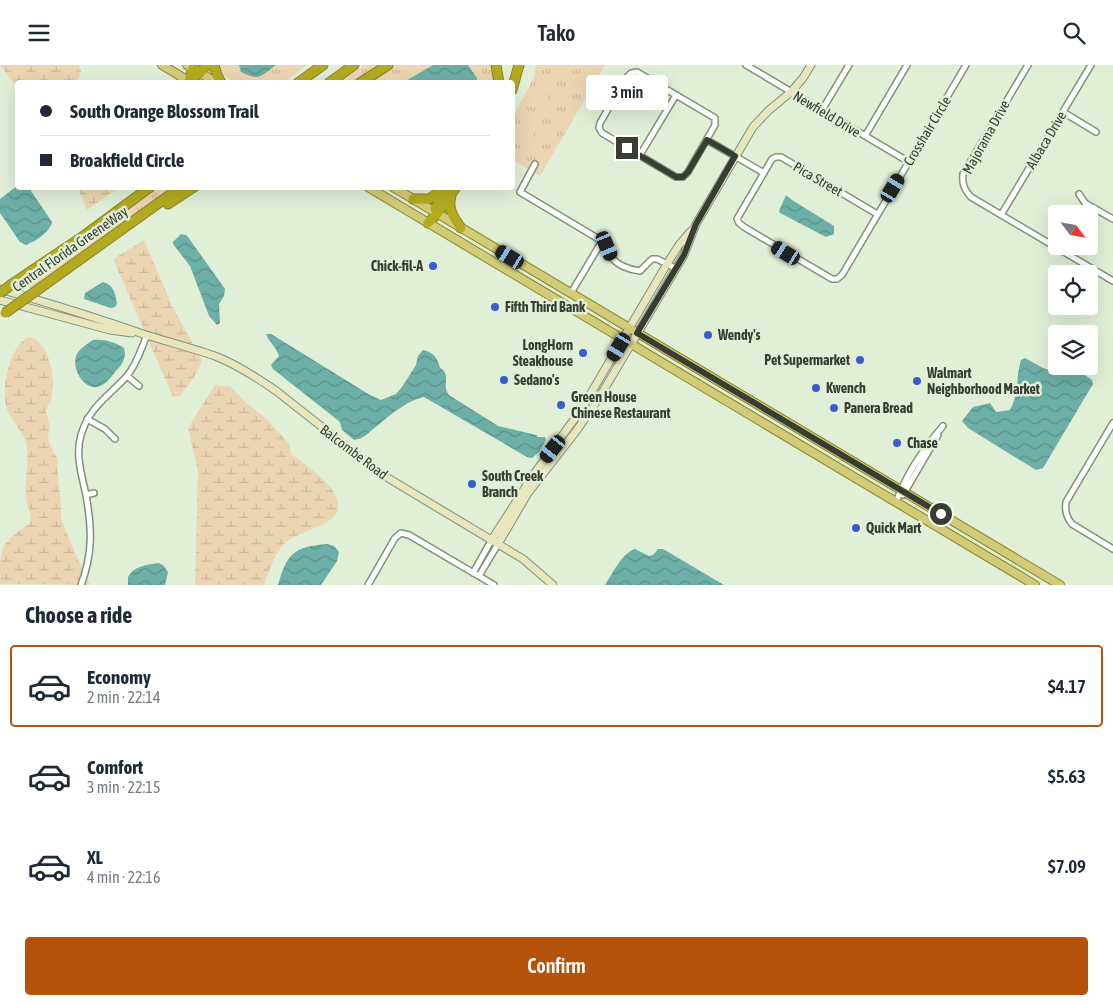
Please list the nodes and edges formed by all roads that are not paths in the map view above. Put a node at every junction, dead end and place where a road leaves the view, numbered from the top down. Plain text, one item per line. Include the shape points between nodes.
1 (162, 65) edge
2 (207, 65) edge
3 (214, 65) edge
4 (318, 65) edge
5 (324, 65) edge
6 (354, 65) edge
7 (388, 65) edge
8 (496, 65) edge
9 (519, 65) edge
10 (746, 65) edge
11 (811, 65) edge
12 (849, 65) edge
13 (907, 65) edge
14 (966, 65) edge
15 (1028, 65) edge
16 (1091, 65) edge
17 (193, 68) edge
18 (187, 80) edge
19 (211, 80) edge
20 (220, 80) edge
21 (300, 80) edge
22 (302, 80) edge
23 (333, 80) edge
24 (365, 80) edge
25 (498, 80) edge
26 (515, 80) edge
27 (791, 92) junction
28 (676, 95) junction
29 (822, 111) junction
30 (1063, 112) junction
31 (1096, 131) dead end
32 (865, 136) junction
33 (707, 140) junction
34 (640, 155) junction
35 (735, 156) junction
36 (908, 162) junction
37 (535, 164) dead end
38 (764, 173) junction
39 (146, 190) edge
40 (177, 190) edge
41 (189, 190) edge
42 (373, 190) edge
43 (398, 190) edge
44 (448, 190) edge
45 (449, 190) edge
46 (450, 190) edge
47 (1079, 194) dead end
48 (413, 199) junction
49 (435, 213) junction
50 (878, 214) junction
51 (1001, 215) junction
52 (1113, 219) edge
53 (428, 223) junction
54 (696, 224) junction
55 (461, 228) junction
56 (602, 241) junction
57 (95, 249) junction
58 (667, 264) junction
59 (675, 269) junction
60 (550, 281) junction
61 (1113, 281) edge
62 (528, 283) junction
63 (0, 291) edge
64 (571, 293) junction
65 (0, 301) edge
66 (2, 314) edge
67 (633, 331) junction
68 (148, 335) junction
69 (627, 342) junction
70 (127, 376) junction
71 (139, 386) dead end
72 (581, 410) junction
73 (588, 414) junction
74 (87, 419) junction
75 (1113, 423) edge
76 (774, 429) junction
77 (800, 430) junction
78 (1107, 434) junction
79 (1113, 437) edge
80 (115, 439) dead end
81 (903, 491) junction
82 (94, 493) dead end
83 (86, 495) junction
84 (896, 502) junction
85 (495, 542) junction
86 (1113, 549) edge
87 (473, 573) junction
88 (479, 576) junction
89 (1026, 580) junction
90 (1052, 580) junction
91 (80, 585) edge
92 (368, 585) edge
93 (494, 585) edge
94 (553, 585) edge
95 (1035, 585) edge
96 (1060, 585) edge

1 - 18 main road
2 - 17 highway
3 - 20 highway
4 - 21 highway
5 - 22 highway
6 - 23 highway
7 - 24 highway
8 - 25 highway
9 - 26 highway
10 - 27 street, Newfield Drive
11 - 27 street
12 - 29 street
13 - 32 street
14 - 36 street, Crosshair Circle
15 - 51 street, Majorama Drive via 963,174 964,190
16 - 30 street, Albaca Drive
17 - 19 main road
27 - 29 street, Newfield Drive
27 - 35 street via 753,127
28 - 33 street via 715,118
28 - 34 street
28 - 34 street via 637,72 626,78 599,128 602,133
29 - 32 street, Newfield Drive
30 - 31 street
30 - 51 street, Albaca Drive
32 - 36 street, Newfield Drive
33 - 34 street via 683,177 676,177
33 - 35 street
35 - 38 street
35 - 54 street
36 - 50 street, Crosshair Circle
37 - 56 street via 520,192
38 - 50 street, Pica Street via 772,159 781,157
38 - 50 street, Crosshair Circle via 739,214 739,223 832,279 842,275
39 - 63 highway, Central Florida GreeneWay, bridge
40 - 57 highway, Central Florida GreeneWay
41 - 57 highway
42 - 53 main road
43 - 48 main road
44 - 48 highway via 430,199
45 - 49 highway
46 - 55 highway via 451,211
47 - 52 street via 1085,203
48 - 49 main road
49 - 53 highway
49 - 55 main road
51 - 61 street, Majorama Drive
53 - 62 main road
54 - 58 street
54 - 59 street
55 - 60 main road
56 - 58 street via 612,257 629,269 640,271 652,259
56 - 64 street
57 - 66 highway, Central Florida GreeneWay, bridge
58 - 59 street
58 - 67 street
59 - 67 street
60 - 62 main road
60 - 64 main road
62 - 69 main road
63 - 68 street, Balcombe Road
64 - 67 main road
65 - 68 street, Balcombe Road via 110,330
67 - 69 street
67 - 77 main road
68 - 70 street
68 - 85 street, Balcombe Road via 216,357 256,377 382,475
69 - 72 street
69 - 73 street
69 - 76 main road
70 - 71 street
70 - 74 street via 101,400
72 - 73 street
72 - 85 street via 534,474
73 - 85 street
74 - 80 street
74 - 83 street via 79,445 79,466
75 - 78 street
76 - 77 main road
76 - 84 main road
77 - 81 main road
78 - 79 street
78 - 86 street via 1066,502 1065,511 1072,524
81 - 81 street via 943,426 930,441
81 - 84 street
81 - 90 main road
82 - 83 street
83 - 91 street via 91,543 88,567
84 - 89 main road
85 - 87 street
85 - 88 street
85 - 94 street, Balcombe Road via 523,559
87 - 88 street
87 - 92 street via 402,533 395,538
88 - 93 street
89 - 90 main road via 1037,577
89 - 95 main road
90 - 96 main road

